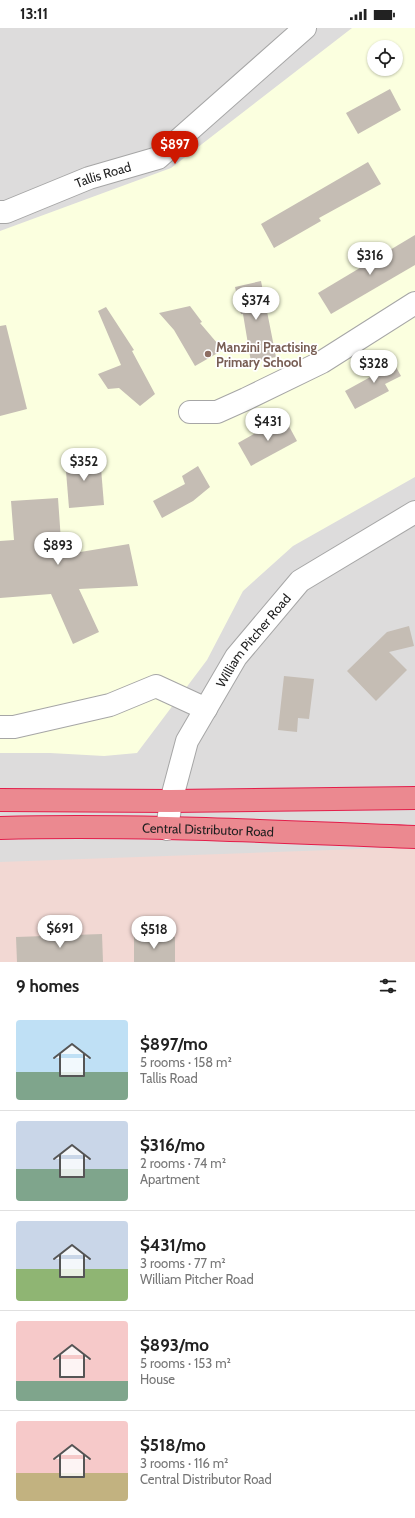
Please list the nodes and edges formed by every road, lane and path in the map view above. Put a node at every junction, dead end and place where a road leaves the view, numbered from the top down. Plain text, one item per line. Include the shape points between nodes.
1 (305, 28) edge
2 (0, 212) edge
3 (415, 303) edge
4 (190, 412) dead end
5 (415, 512) edge
6 (206, 709) junction
7 (0, 727) edge
8 (415, 798) edge
9 (0, 800) edge
10 (171, 801) junction
11 (0, 828) edge
12 (167, 829) junction
13 (415, 837) edge

1 - 2 street, Tallis Road via 158,158 89,178 6,212
3 - 4 street via 322,362 246,399 217,412
5 - 6 street, William Pitcher Road via 300,581 236,657
6 - 7 street via 156,686 110,705 14,728
6 - 10 street, William Pitcher Road via 186,741
8 - 10 highway, Central Distributor Road
9 - 10 highway, Central Distributor Road
10 - 12 street, William Pitcher Road
11 - 12 highway, Central Distributor Road
12 - 13 highway, Central Distributor Road

